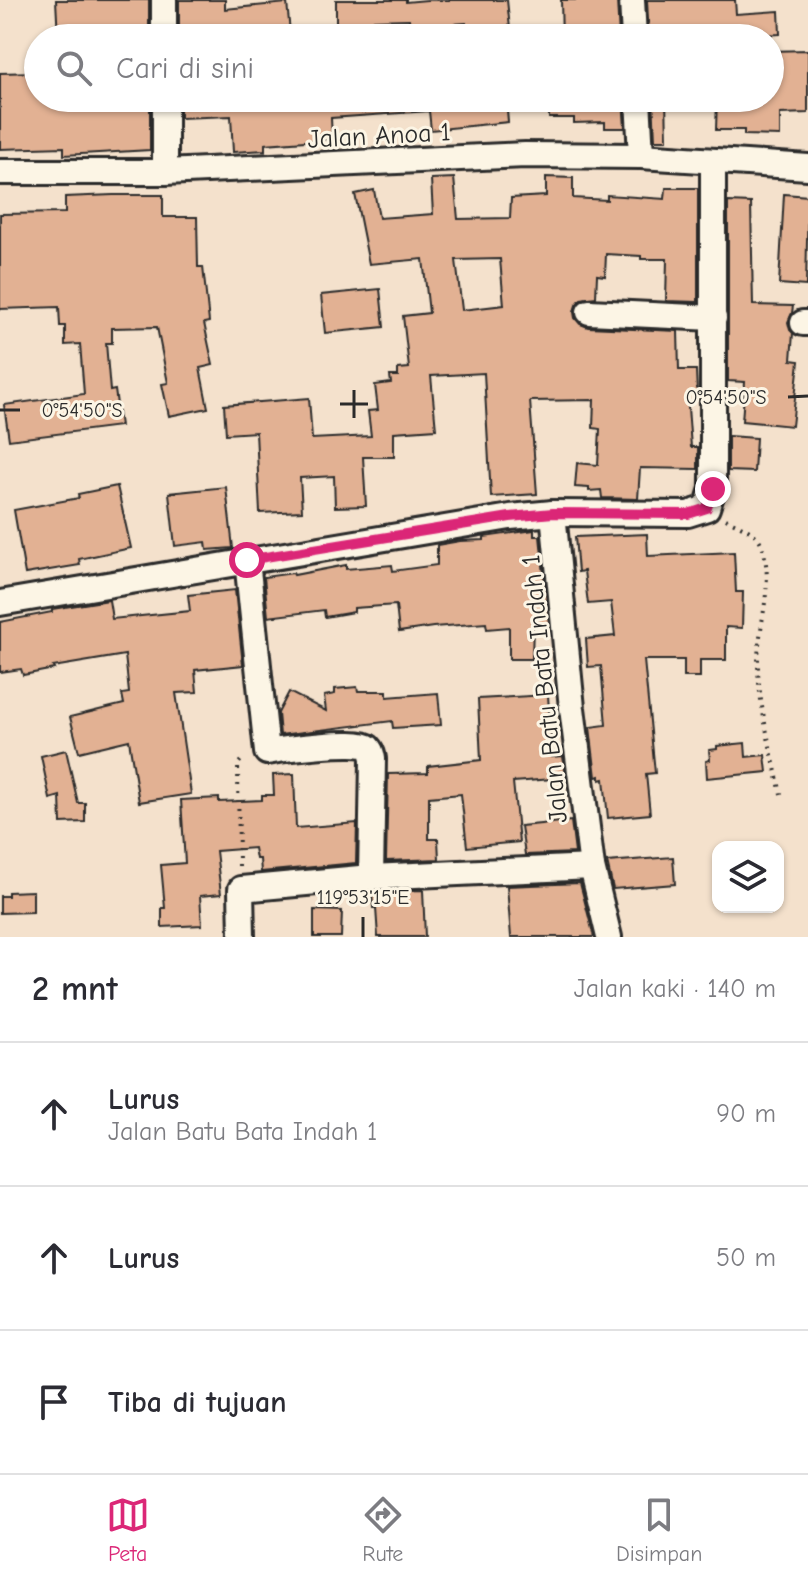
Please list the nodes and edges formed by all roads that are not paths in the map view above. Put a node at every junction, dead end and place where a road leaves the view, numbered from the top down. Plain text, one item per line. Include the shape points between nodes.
1 (164, 0) edge
2 (632, 0) edge
3 (164, 24) edge
4 (633, 24) edge
5 (165, 112) edge
6 (639, 112) edge
7 (641, 156) junction
8 (713, 161) junction
9 (808, 167) edge
10 (0, 172) edge
11 (165, 172) junction
12 (589, 312) dead end
13 (714, 318) junction
14 (553, 513) junction
15 (247, 560) junction
16 (0, 603) edge
17 (592, 867) junction
18 (371, 877) junction
19 (242, 937) edge
20 (609, 937) edge

1 - 3 street
2 - 4 street
5 - 11 street
6 - 7 street
7 - 8 street, Jalan Anoa 1
7 - 11 street, Jalan Anoa 1 via 525,155
8 - 9 street, Jalan Anoa 1
8 - 13 street
10 - 11 street, Jalan Anoa 1
12 - 13 street
13 - 14 street via 713,489 707,508 688,514
14 - 15 street
14 - 17 street, Jalan Batu Bata Indah 1
15 - 16 street
15 - 18 street via 267,752 332,745 370,748
17 - 18 street
17 - 20 street, Jalan Batu Bata Indah 1
18 - 19 street via 241,889

